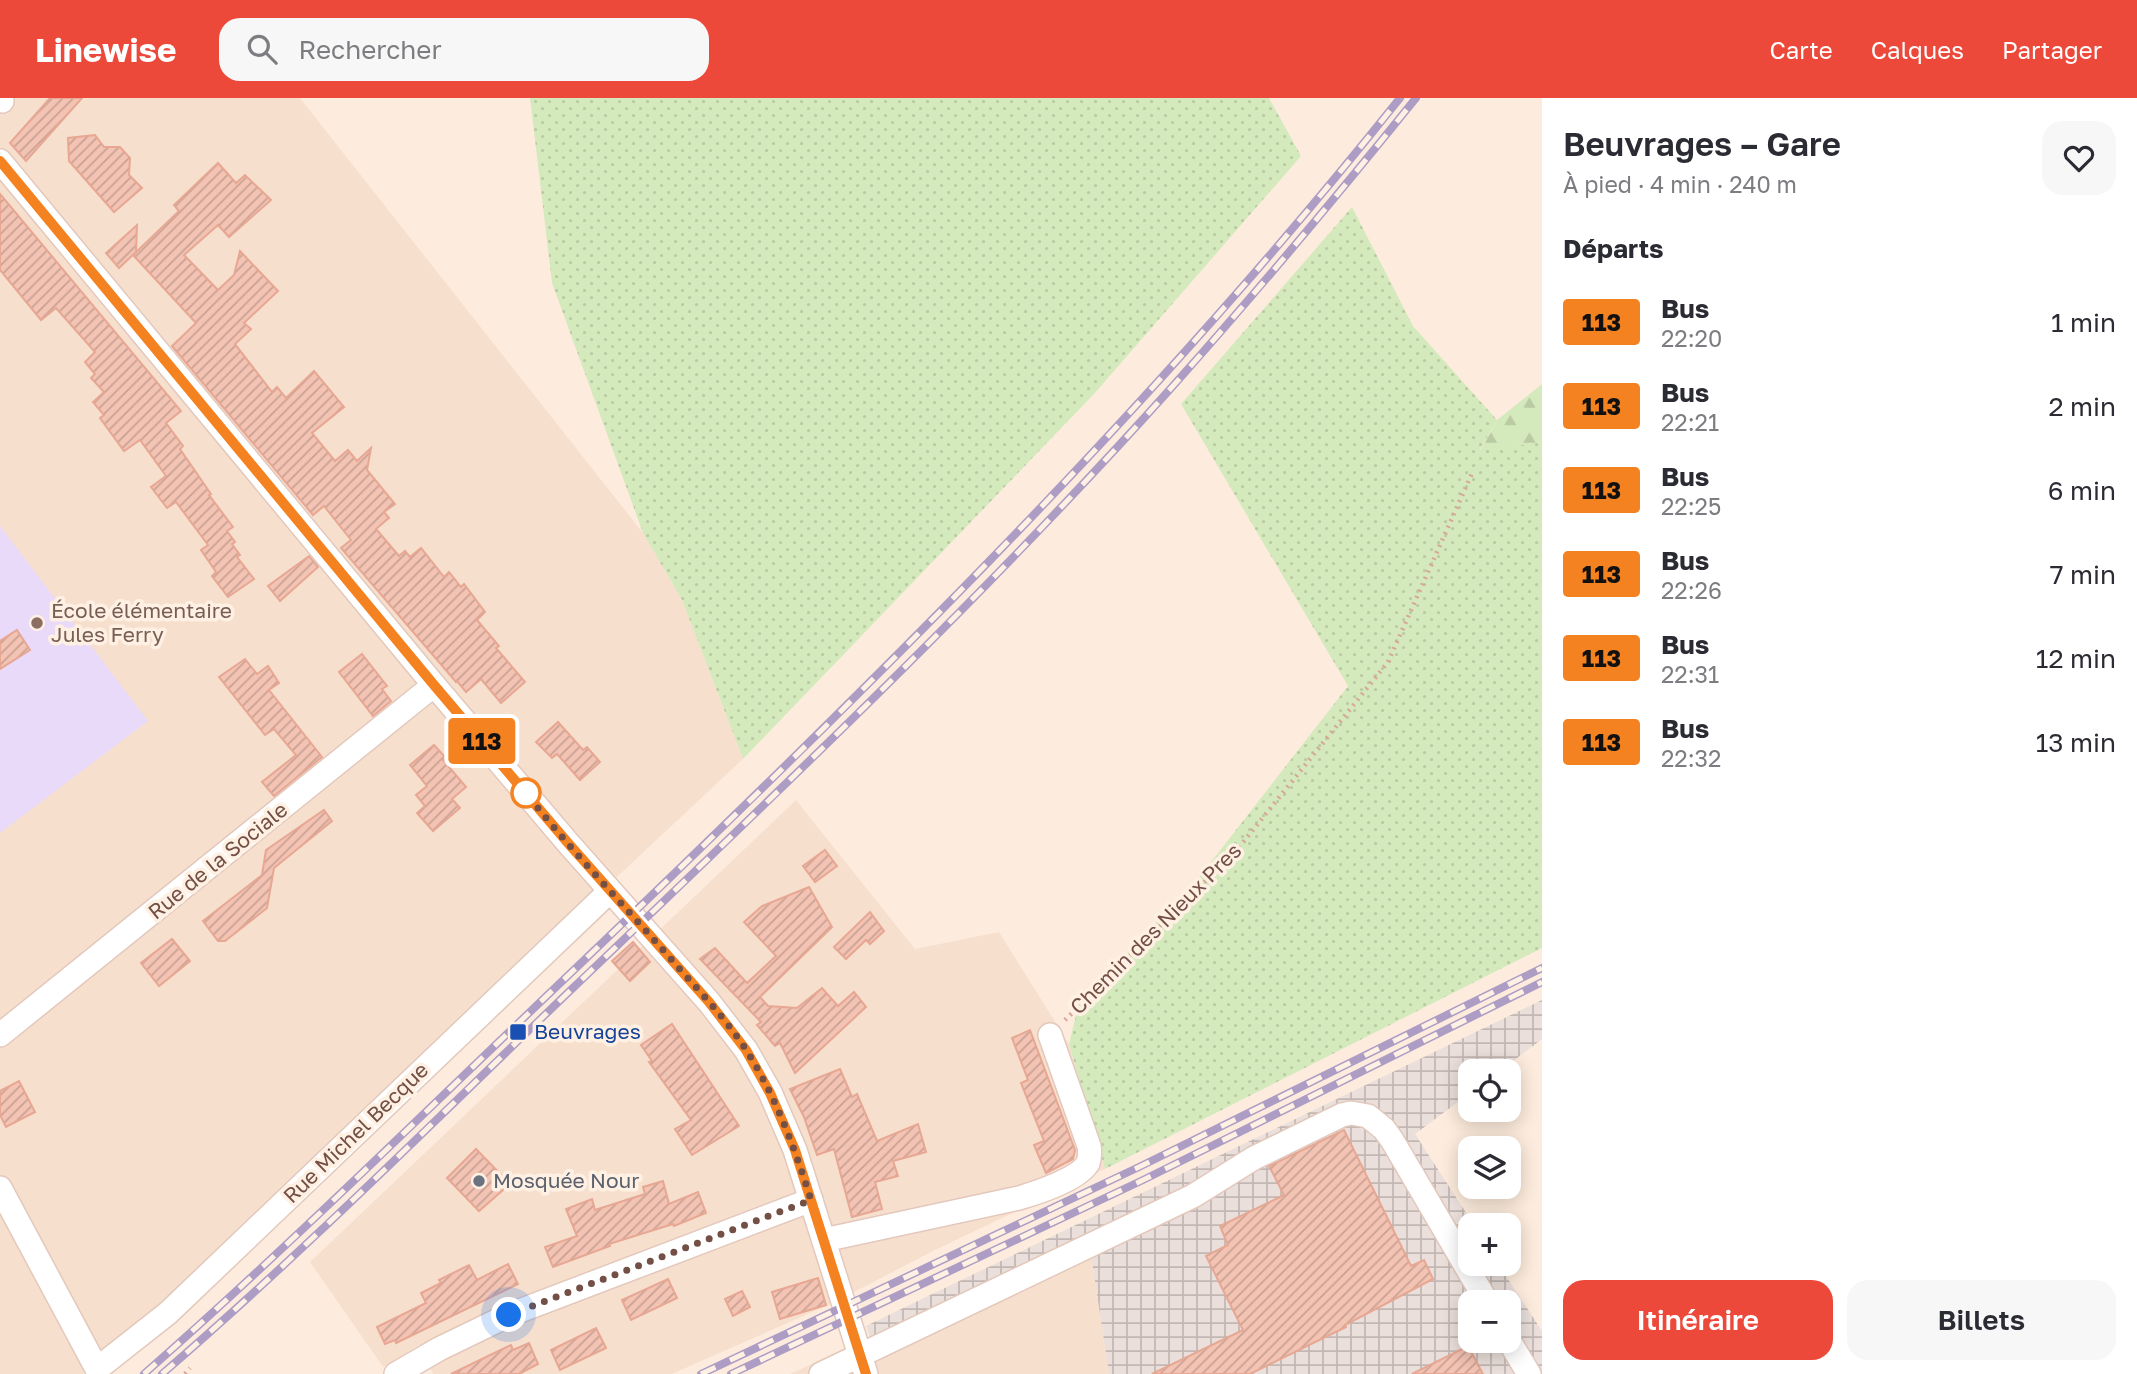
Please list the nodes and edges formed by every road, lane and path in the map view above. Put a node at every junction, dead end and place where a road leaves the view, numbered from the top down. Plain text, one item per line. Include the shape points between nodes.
1 (0, 161) edge
2 (1473, 471) dead end
3 (434, 685) junction
4 (610, 891) junction
5 (0, 1035) edge
6 (1050, 1035) joint
7 (0, 1188) edge
8 (811, 1200) junction
9 (824, 1240) junction
10 (1480, 1290) edge
11 (1516, 1353) edge
12 (863, 1365) edge
13 (190, 1368) dead end
14 (185, 1374) edge
15 (396, 1374) edge
16 (821, 1374) edge
17 (1529, 1374) edge

1 - 3 street
2 - 6 path, Chemin des Nieux Pres via 1388,662 1236,851
3 - 4 street
3 - 5 street, Rue de la Sociale
4 - 7 street, Rue Michel Becque via 174,1306 97,1369
4 - 8 street via 746,1050 790,1137
6 - 9 street via 1089,1146 1083,1169 1019,1198
8 - 9 street
8 - 15 street via 509,1315
9 - 12 street
10 - 12 street via 1392,1140 1375,1121 1351,1113 1254,1158 1192,1196
11 - 17 street
12 - 16 street
13 - 14 path

